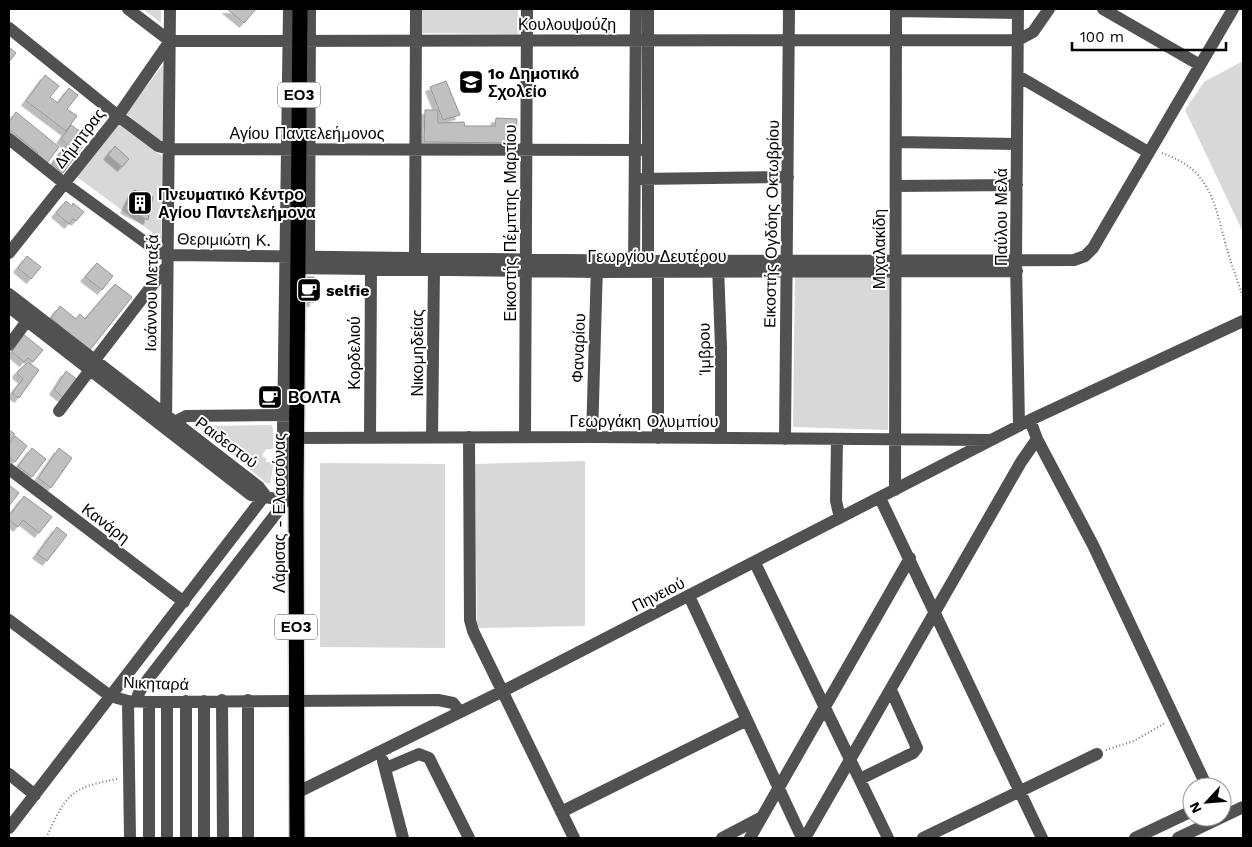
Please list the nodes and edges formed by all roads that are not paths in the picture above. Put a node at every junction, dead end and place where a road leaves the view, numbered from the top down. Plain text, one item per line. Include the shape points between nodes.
1 (128, 9) edge
2 (170, 9) edge
3 (289, 9) edge
4 (300, 9) edge
5 (310, 9) edge
6 (416, 9) edge
7 (527, 9) edge
8 (636, 9) edge
9 (648, 9) edge
10 (789, 9) edge
11 (1049, 9) edge
12 (1103, 9) edge
13 (1233, 9) edge
14 (896, 10) edge
15 (1018, 11) edge
16 (9, 28) edge
17 (300, 40) junction
18 (416, 40) junction
19 (527, 40) junction
20 (642, 40) junction
21 (1018, 40) junction
22 (170, 41) junction
23 (896, 41) junction
24 (789, 42) junction
25 (1200, 65) junction
26 (1018, 76) junction
27 (118, 116) junction
28 (9, 139) edge
29 (896, 142) junction
30 (1017, 144) junction
31 (168, 149) junction
32 (299, 149) junction
33 (416, 150) junction
34 (526, 150) junction
35 (641, 150) junction
36 (1148, 152) junction
37 (788, 177) junction
38 (634, 179) junction
39 (648, 179) junction
40 (64, 183) junction
41 (1017, 185) junction
42 (896, 186) junction
43 (9, 253) edge
44 (167, 260) junction
45 (298, 262) junction
46 (415, 264) junction
47 (526, 265) junction
48 (597, 266) junction
49 (634, 266) junction
50 (653, 266) junction
51 (718, 266) junction
52 (896, 266) junction
53 (1016, 266) junction
54 (787, 267) junction
55 (371, 269) junction
56 (434, 269) junction
57 (9, 294) edge
58 (9, 307) edge
59 (27, 321) junction
60 (1243, 321) edge
61 (9, 345) edge
62 (92, 365) junction
63 (59, 411) dead end
64 (291, 415) junction
65 (169, 422) junction
66 (1024, 423) junction
67 (470, 437) junction
68 (525, 437) junction
69 (592, 437) junction
70 (296, 438) junction
71 (370, 438) junction
72 (432, 438) junction
73 (658, 438) junction
74 (721, 438) junction
75 (785, 439) junction
76 (1037, 439) junction
77 (836, 440) junction
78 (896, 440) junction
79 (992, 440) junction
80 (9, 469) edge
81 (895, 490) junction
82 (265, 496) junction
83 (880, 498) junction
84 (289, 501) junction
85 (840, 518) junction
86 (910, 558) junction
87 (755, 563) junction
88 (689, 596) junction
89 (184, 602) junction
90 (935, 611) junction
91 (9, 620) edge
92 (891, 690) junction
93 (503, 691) junction
94 (110, 696) junction
95 (222, 700) junction
96 (248, 700) junction
97 (297, 700) junction
98 (138, 701) junction
99 (186, 701) junction
100 (204, 701) junction
101 (167, 702) junction
102 (825, 707) junction
103 (460, 712) junction
104 (747, 720) junction
105 (378, 752) junction
106 (1097, 754) road end
107 (850, 757) junction
108 (386, 768) junction
109 (9, 774) edge
110 (1202, 777) edge
111 (860, 779) junction
112 (779, 788) junction
113 (1020, 791) junction
114 (298, 792) junction
115 (35, 795) junction
116 (561, 812) junction
117 (764, 816) junction
118 (1182, 816) edge
119 (1200, 827) edge
120 (9, 828) edge
121 (130, 838) edge
122 (149, 838) edge
123 (167, 838) edge
124 (186, 838) edge
125 (204, 838) edge
126 (223, 838) edge
127 (248, 838) edge
128 (298, 838) edge
129 (404, 838) edge
130 (469, 838) edge
131 (574, 838) edge
132 (722, 838) edge
133 (750, 838) edge
134 (803, 838) edge
135 (888, 838) edge
136 (923, 838) edge
137 (1042, 838) edge
138 (1135, 838) edge
139 (1178, 838) edge

1 - 22 street
2 - 22 street, Ιωάννου Μεταξά
3 - 17 street
4 - 17 highway, Λάρισας - Ελασσόνας / ΕΟ3
5 - 17 street
6 - 18 street
7 - 19 street, Εικοστής Πέμπτης Μαρτίου
8 - 20 street
9 - 20 street
10 - 24 street, Εικοστής Ογδόης Οκτωβρίου
11 - 21 street via 1033,32
12 - 25 street
13 - 25 street
14 - 15 street
14 - 23 street, Μιχαλακίδη
15 - 21 street, Παύλου Μελά
16 - 27 street, Αγίου Παντελεήμονος
17 - 18 street, Κουλουψούζη
17 - 22 street, Κουλουψούζη
17 - 32 highway, Λάρισας - Ελασσόνας / ΕΟ3
18 - 19 street, Κουλουψούζη
18 - 33 street
19 - 20 street, Κουλουψούζη
19 - 34 street, Εικοστής Πέμπτης Μαρτίου
20 - 24 street, Κουλουψούζη
20 - 35 street
21 - 23 street, Κουλουψούζη
21 - 26 street, Παύλου Μελά
22 - 27 street, Δήμητρας
22 - 31 street, Ιωάννου Μεταξά
23 - 24 street, Κουλουψούζη
23 - 29 street, Μιχαλακίδη
24 - 37 street, Εικοστής Ογδόης Οκτωβρίου
25 - 36 street
26 - 30 street, Παύλου Μελά
26 - 36 street
27 - 31 street, Αγίου Παντελεήμονος via 158,146
27 - 40 street, Δήμητρας
28 - 40 street, Θεριμιώτη Κ.
29 - 30 street
29 - 42 street, Μιχαλακίδη
30 - 41 street, Παύλου Μελά
31 - 32 street, Αγίου Παντελεήμονος
31 - 44 street, Ιωάννου Μεταξά
32 - 33 street, Αγίου Παντελεήμονος
32 - 45 highway, Λάρισας - Ελασσόνας / ΕΟ3
33 - 34 street, Αγίου Παντελεήμονος
33 - 46 street
34 - 35 street, Αγίου Παντελεήμονος
34 - 47 street, Εικοστής Πέμπτης Μαρτίου
35 - 38 street
35 - 39 street
36 - 53 street, Γεωργίου Δευτέρου via 1085,256
37 - 39 street
37 - 54 street, Εικοστής Ογδόης Οκτωβρίου
38 - 39 street
38 - 49 street
39 - 50 street
40 - 43 street, Δήμητρας
40 - 44 street, Θεριμιώτη Κ.
41 - 42 street
41 - 53 street, Παύλου Μελά
42 - 52 street, Μιχαλακίδη
44 - 45 street, Θεριμιώτη Κ.
44 - 62 street
44 - 65 street, Ιωάννου Μεταξά
45 - 46 street, Γεωργίου Δευτέρου
45 - 55 street, Γεωργίου Δευτέρου
45 - 64 highway, Λάρισας - Ελασσόνας / ΕΟ3
46 - 47 street, Γεωργίου Δευτέρου
46 - 55 street, Γεωργίου Δευτέρου
46 - 56 street, Γεωργίου Δευτέρου
47 - 48 street, Γεωργίου Δευτέρου
47 - 56 street, Γεωργίου Δευτέρου
47 - 68 street, Εικοστής Πέμπτης Μαρτίου
48 - 49 street, Γεωργίου Δευτέρου
48 - 69 street, Φαναρίου
49 - 50 street, Γεωργίου Δευτέρου
50 - 51 street, Γεωργίου Δευτέρου
50 - 73 street
51 - 54 street, Γεωργίου Δευτέρου
51 - 74 street, Ίμβρου
52 - 53 street, Γεωργίου Δευτέρου
52 - 54 street, Γεωργίου Δευτέρου
52 - 78 street, Μιχαλακίδη
53 - 66 street, Παύλου Μελά
54 - 75 street, Εικοστής Ογδόης Οκτωβρίου
55 - 71 street, Κορδελιού
56 - 72 street, Νικομηδείας
57 - 62 street, Ραιδεστού
58 - 59 street, Ραιδεστού
59 - 61 street
59 - 62 street, Ραιδεστού
60 - 66 street, Πηνειού
62 - 63 street
62 - 65 street, Ραιδεστού
64 - 65 street via 186,416
64 - 70 highway, Λάρισας - Ελασσόνας / ΕΟ3
64 - 84 street
65 - 82 street, Ραιδεστού via 259,486
66 - 76 street, Παύλου Μελά
66 - 79 street, Πηνειού
67 - 68 street, Γεωργάκη Ολυμπίου
67 - 72 street, Γεωργάκη Ολυμπίου
67 - 93 street via 470,620
68 - 69 street, Γεωργάκη Ολυμπίου
69 - 73 street, Γεωργάκη Ολυμπίου
70 - 71 street, Γεωργάκη Ολυμπίου
70 - 84 highway, Λάρισας - Ελασσόνας / ΕΟ3
71 - 72 street, Γεωργάκη Ολυμπίου
73 - 74 street, Γεωργάκη Ολυμπίου
74 - 75 street, Γεωργάκη Ολυμπίου
75 - 77 street, Γεωργάκη Ολυμπίου
76 - 90 street
76 - 110 street, Παύλου Μελά via 1093,545
77 - 78 street, Γεωργάκη Ολυμπίου
77 - 85 street via 836,502
78 - 79 street, Γεωργάκη Ολυμπίου
78 - 81 street, Μιχαλακίδη
79 - 81 street, Πηνειού
80 - 89 street, Κανάρη
81 - 83 street, Πηνειού
82 - 84 street
82 - 89 street
83 - 85 street, Πηνειού
83 - 86 street
84 - 97 highway, Λάρισας - Ελασσόνας / ΕΟ3
84 - 98 street via 142,687
85 - 87 street, Πηνειού
86 - 90 street
86 - 102 street
87 - 88 street, Πηνειού
87 - 102 street
88 - 93 street, Πηνειού
88 - 104 street
89 - 94 street
90 - 92 street
90 - 113 street
91 - 94 street, Νικηταρά
92 - 107 street
92 - 111 street via 917,748
93 - 103 street, Πηνειού
93 - 116 street
94 - 98 street, Νικηταρά
94 - 115 street
95 - 96 street, Νικηταρά
95 - 100 street, Νικηταρά
95 - 126 street
96 - 97 street, Νικηταρά
96 - 127 street
97 - 103 street, Νικηταρά via 446,701 453,703
97 - 114 highway, Λάρισας - Ελασσόνας / ΕΟ3
98 - 101 street, Νικηταρά
98 - 121 street via 129,777
98 - 122 street
99 - 100 street, Νικηταρά
99 - 101 street, Νικηταρά
99 - 124 street
100 - 125 street
101 - 123 street
102 - 107 street
102 - 112 street
103 - 105 street, Πηνειού
104 - 112 street
104 - 116 street
105 - 108 street
105 - 114 street, Πηνειού
106 - 113 street
107 - 111 street
107 - 134 street
108 - 129 street
108 - 130 street via 420,754 429,758
109 - 115 street
111 - 135 street
112 - 117 street
112 - 134 street
113 - 136 street
113 - 137 street
114 - 128 highway, Λάρισας - Ελασσόνας / ΕΟ3
115 - 120 street
116 - 131 street
117 - 132 street
117 - 133 street
118 - 138 street
119 - 139 street

